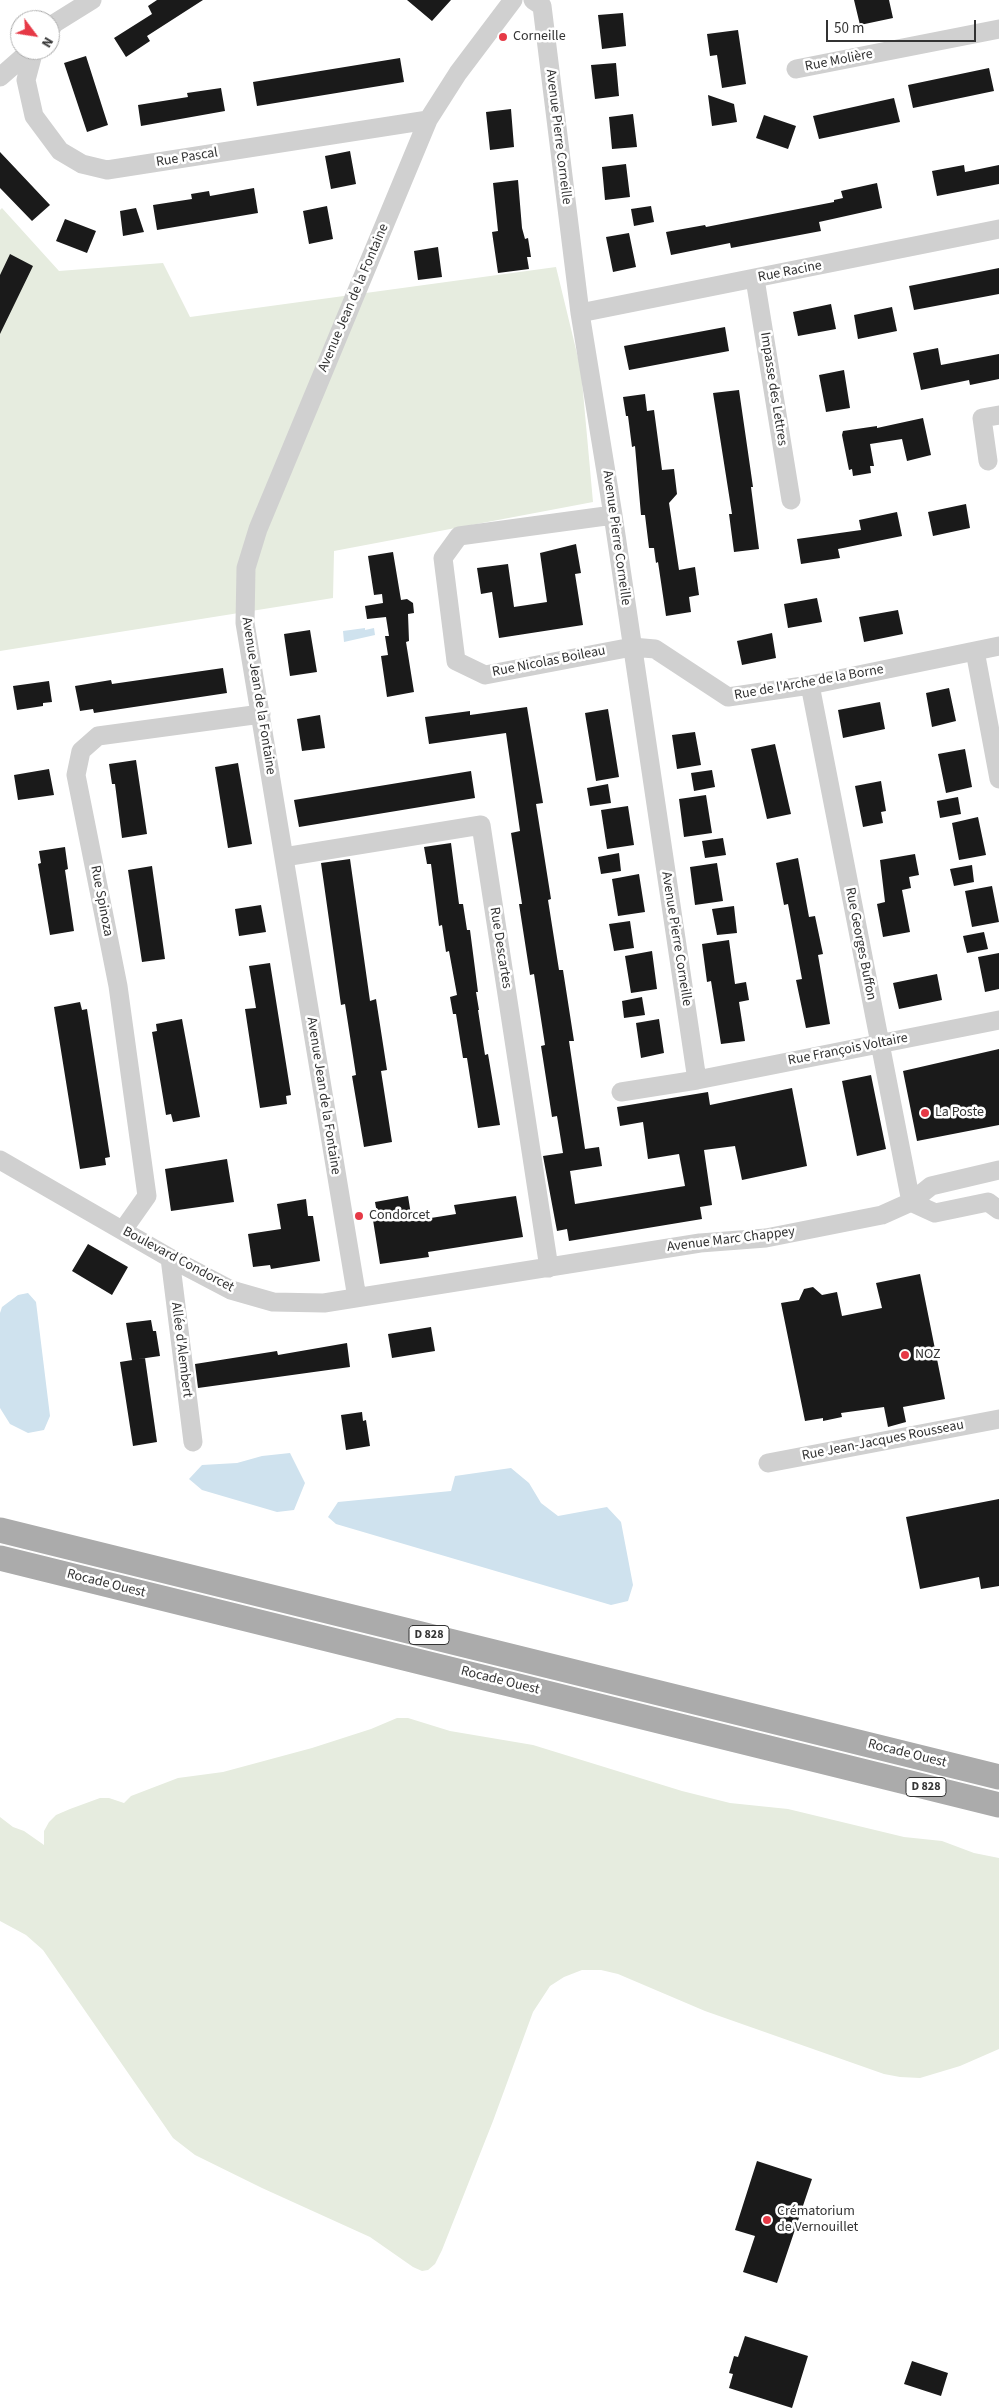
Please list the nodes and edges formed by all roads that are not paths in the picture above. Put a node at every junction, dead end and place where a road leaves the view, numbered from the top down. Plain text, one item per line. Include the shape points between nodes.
1 (92, 0) edge
2 (512, 0) edge
3 (533, 0) edge
4 (60, 20) edge
5 (999, 29) edge
6 (21, 60) edge
7 (31, 60) edge
8 (796, 69) dead end
9 (0, 77) edge
10 (428, 120) junction
11 (999, 229) edge
12 (756, 279) junction
13 (580, 313) junction
14 (999, 415) edge
15 (988, 460) dead end
16 (791, 500) dead end
17 (613, 515) junction
18 (999, 646) edge
19 (632, 647) junction
20 (975, 651) junction
21 (810, 685) junction
22 (261, 714) junction
23 (999, 779) edge
24 (284, 857) junction
25 (999, 1020) edge
26 (879, 1044) junction
27 (697, 1080) junction
28 (621, 1092) dead end
29 (0, 1160) edge
30 (999, 1170) edge
31 (910, 1202) junction
32 (999, 1210) edge
33 (122, 1230) junction
34 (170, 1258) junction
35 (549, 1268) junction
36 (357, 1298) junction
37 (999, 1419) edge
38 (193, 1442) dead end
39 (768, 1463) dead end
40 (0, 1530) edge
41 (0, 1558) edge
42 (999, 1777) edge
43 (999, 1805) edge

1 - 4 street
2 - 10 street, Avenue Jean de la Fontaine
3 - 13 street, Avenue Pierre Corneille via 542,6
5 - 8 street, Rue Molière
6 - 9 street
7 - 10 street, Rue Pascal via 26,80 34,116 60,151 82,164 107,170
10 - 22 street, Avenue Jean de la Fontaine via 258,529 246,568 245,623
11 - 12 street, Rue Racine
12 - 13 street, Rue Racine
12 - 16 street, Impasse des Lettres
13 - 17 street, Avenue Pierre Corneille
14 - 15 street via 982,418
17 - 19 street, Avenue Pierre Corneille
17 - 19 street, Rue Nicolas Boileau via 459,536 443,558 456,661 485,675
18 - 20 street, Rue de l'Arche de la Borne
19 - 21 street, Rue de l'Arche de la Borne via 654,649 728,697
19 - 27 street, Avenue Pierre Corneille
20 - 21 street, Rue de l'Arche de la Borne
20 - 23 street
21 - 26 street, Rue Georges Buffon
22 - 24 street, Avenue Jean de la Fontaine
22 - 33 street, Rue Spinoza via 98,736 81,751 76,775 118,986 147,1196
24 - 35 street, Rue Descartes via 481,826
24 - 36 street, Avenue Jean de la Fontaine
25 - 26 street, Rue François Voltaire
26 - 27 street, Rue François Voltaire
26 - 31 street, Rue Georges Buffon
27 - 28 street, Rue François Voltaire
29 - 33 street, Boulevard Condorcet
30 - 31 street, Avenue Marc Chappey via 931,1186
31 - 32 street via 935,1213 988,1202
31 - 35 street, Avenue Marc Chappey via 882,1215 766,1238 700,1243
33 - 34 street, Boulevard Condorcet
34 - 36 street, Boulevard Condorcet via 231,1290 273,1302 324,1303
34 - 38 street, Allée d'Alembert
35 - 36 street, Boulevard Condorcet
37 - 39 street, Rue Jean-Jacques Rousseau
40 - 42 main road, Rocade Ouest / D 828
41 - 43 main road, Rocade Ouest / D 828

